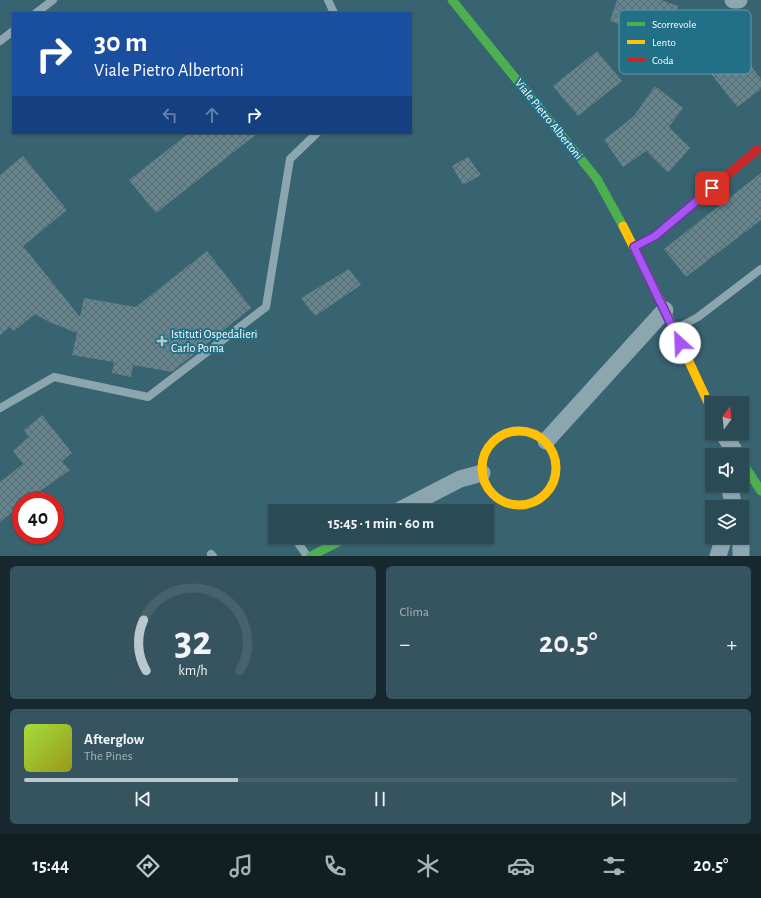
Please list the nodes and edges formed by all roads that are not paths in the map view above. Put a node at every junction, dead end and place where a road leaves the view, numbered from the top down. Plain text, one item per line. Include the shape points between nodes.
1 (53, 0) edge
2 (328, 0) edge
3 (452, 0) edge
4 (733, 0) edge
5 (739, 0) edge
6 (37, 12) edge
7 (334, 12) edge
8 (12, 32) edge
9 (0, 41) edge
10 (316, 134) edge
11 (757, 150) dead end
12 (634, 247) junction
13 (761, 268) edge
14 (665, 310) junction
15 (673, 330) junction
16 (705, 396) edge
17 (0, 408) edge
18 (546, 441) junction
19 (482, 473) junction
20 (749, 473) edge
21 (761, 491) edge
22 (412, 504) edge
23 (299, 544) edge
24 (334, 544) edge
25 (722, 544) edge
26 (741, 544) edge
27 (308, 556) edge
28 (311, 556) edge
29 (718, 556) edge
30 (741, 556) edge

1 - 6 lane
2 - 7 lane
3 - 12 street, Viale Pietro Albertoni via 597,179
4 - 5 street
8 - 9 lane
10 - 17 lane via 290,159 266,307 148,397 54,376
11 - 12 street via 655,236
12 - 14 street, Viale Pietro Albertoni
13 - 15 lane via 698,317
14 - 15 street, Viale Pietro Albertoni
14 - 18 street
15 - 16 street, Viale Pietro Albertoni
18 - 19 street via 536,434 524,431 512,431 500,436 486,452 482,462
18 - 19 street via 557,462 557,474 553,486 536,502 525,506 502,501 492,494 485,484
19 - 22 street via 460,479
20 - 21 street
23 - 27 lane
24 - 28 street
25 - 29 street
26 - 30 street

